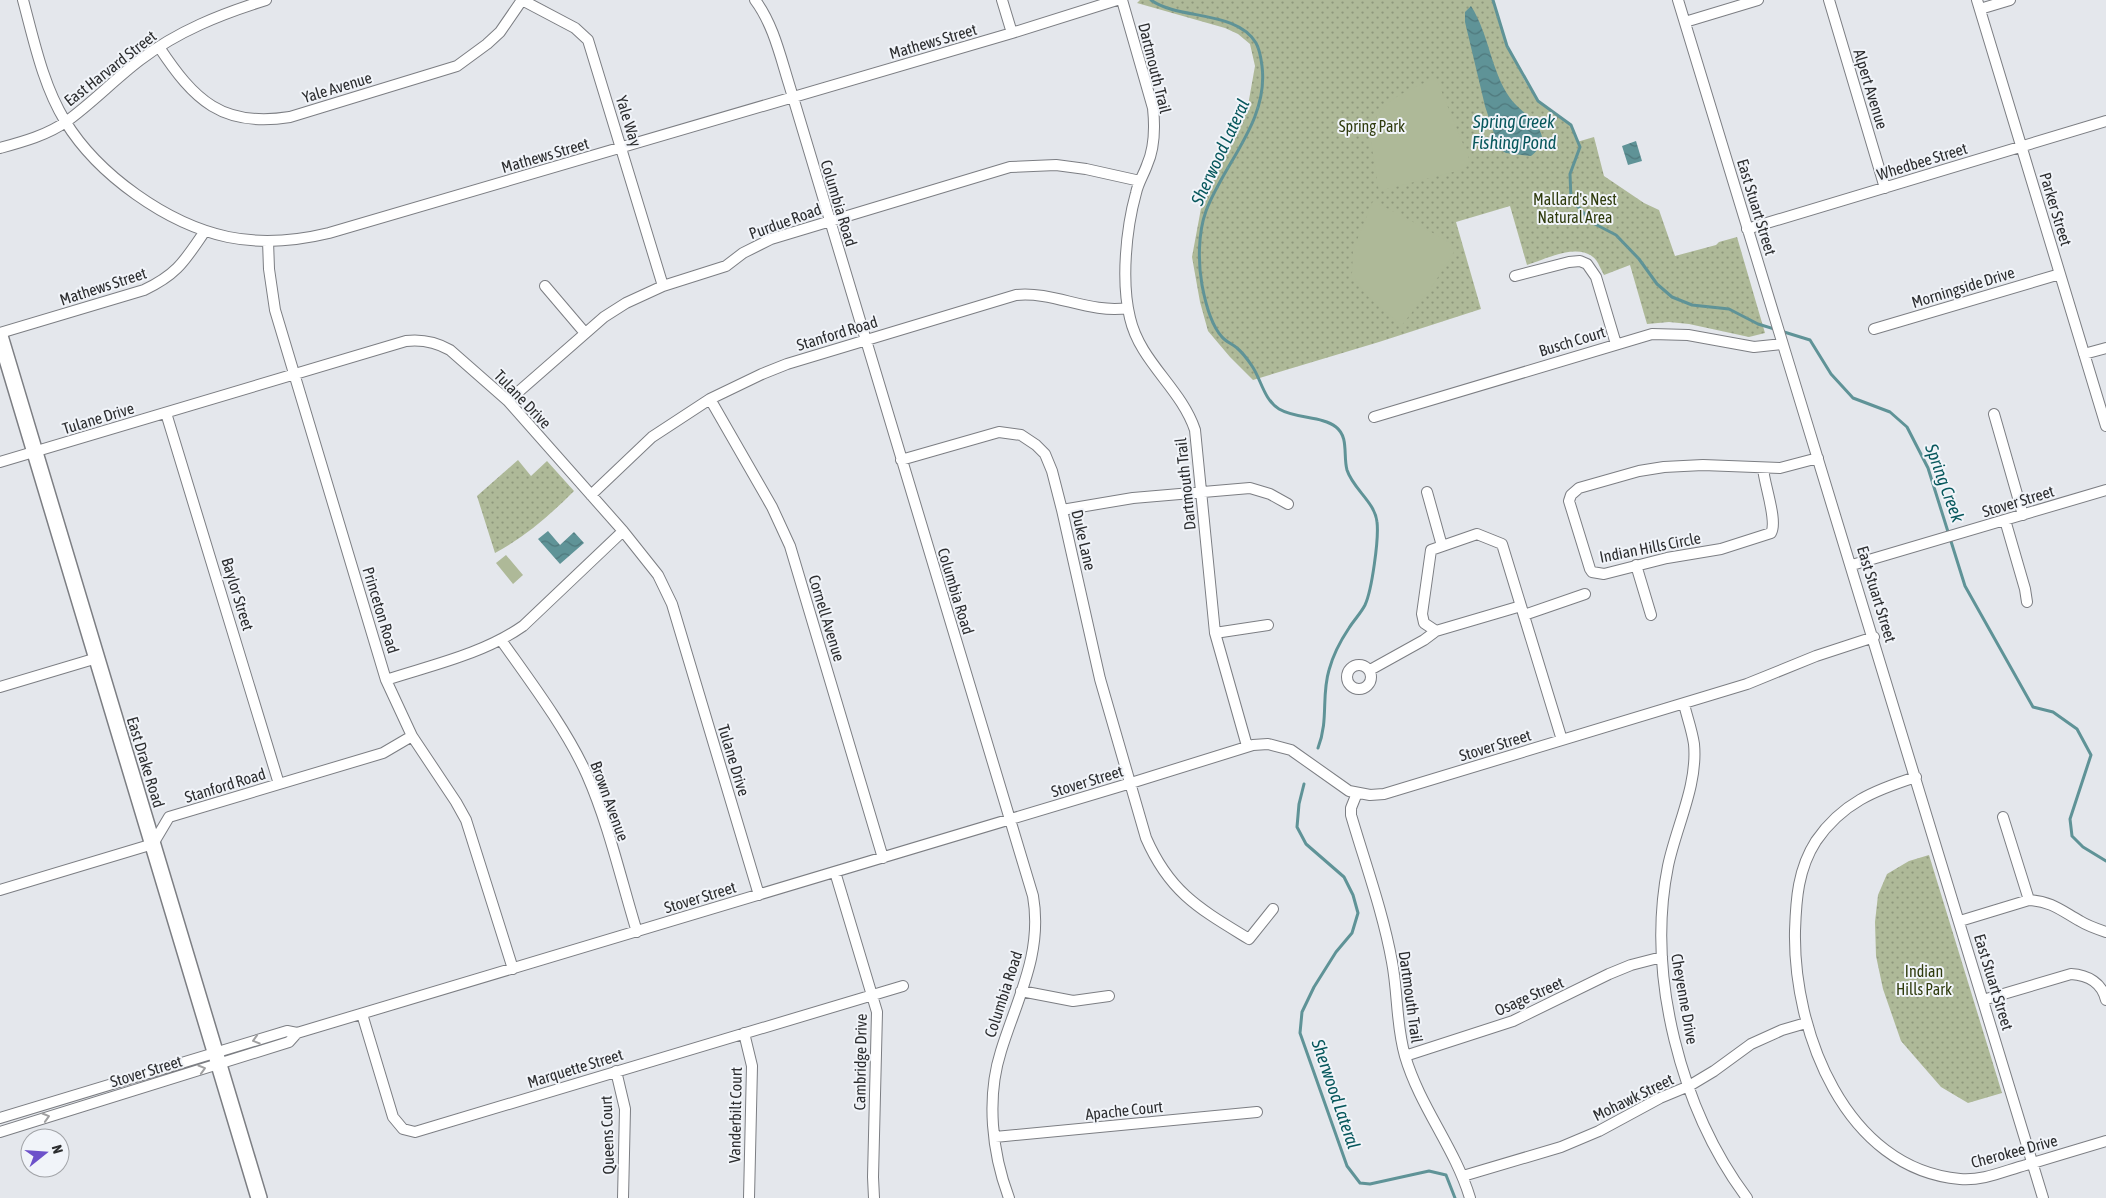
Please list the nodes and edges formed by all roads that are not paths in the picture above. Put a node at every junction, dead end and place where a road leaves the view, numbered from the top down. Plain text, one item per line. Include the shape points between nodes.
1 (23, 0) edge
2 (266, 0) edge
3 (522, 0) edge
4 (755, 0) edge
5 (1002, 0) edge
6 (1117, 0) edge
7 (1122, 0) edge
8 (1678, 0) edge
9 (1758, 0) edge
10 (1829, 0) edge
11 (2010, 0) edge
12 (1978, 5) edge
13 (1685, 22) junction
14 (1012, 34) junction
15 (159, 47) junction
16 (792, 98) junction
17 (2106, 121) edge
18 (66, 122) junction
19 (2021, 146) junction
20 (0, 148) edge
21 (621, 148) junction
22 (1140, 181) junction
23 (1885, 188) junction
24 (829, 221) junction
25 (1747, 229) junction
26 (205, 231) junction
27 (268, 241) junction
28 (2060, 274) junction
29 (1516, 276) dead end
30 (545, 286) dead end
31 (663, 286) junction
32 (1128, 308) junction
33 (1874, 329) dead end
34 (585, 333) junction
35 (0, 335) edge
36 (865, 340) junction
37 (1782, 343) junction
38 (1616, 344) junction
39 (2106, 348) edge
40 (2084, 354) junction
41 (294, 375) junction
42 (710, 399) junction
43 (508, 401) junction
44 (166, 413) junction
45 (1994, 414) dead end
46 (1374, 417) dead end
47 (2106, 426) edge
48 (35, 452) junction
49 (1818, 458) junction
50 (901, 460) junction
51 (0, 462) edge
52 (1763, 468) junction
53 (2106, 490) edge
54 (1201, 492) junction
55 (1427, 492) dead end
56 (591, 495) junction
57 (1288, 504) dead end
58 (1062, 510) junction
59 (2024, 515) junction
60 (2005, 520) junction
61 (623, 531) junction
62 (1442, 546) junction
63 (1636, 565) junction
64 (1852, 565) junction
65 (1585, 594) dead end
66 (2027, 602) dead end
67 (1522, 610) junction
68 (1652, 615) dead end
69 (1268, 625) dead end
70 (1436, 631) junction
71 (1215, 633) junction
72 (1874, 637) junction
73 (501, 640) junction
74 (97, 658) junction
75 (1370, 670) dead end
76 (386, 680) junction
77 (0, 687) edge
78 (1684, 704) junction
79 (412, 736) junction
80 (1562, 740) junction
81 (1247, 746) junction
82 (1916, 777) junction
83 (1131, 783) junction
84 (279, 784) junction
85 (1357, 792) junction
86 (2003, 817) dead end
87 (1010, 820) junction
88 (153, 844) junction
89 (883, 858) junction
90 (835, 872) junction
91 (0, 890) edge
92 (759, 895) junction
93 (2029, 900) junction
94 (1273, 909) dead end
95 (1960, 921) junction
96 (637, 932) junction
97 (2106, 932) edge
98 (1662, 957) junction
99 (513, 969) junction
100 (903, 986) dead end
101 (1021, 992) junction
102 (873, 994) junction
103 (1109, 996) dead end
104 (1984, 1000) junction
105 (2106, 1000) edge
106 (362, 1014) junction
107 (1806, 1023) junction
108 (744, 1033) junction
109 (1405, 1056) junction
110 (217, 1058) junction
111 (616, 1072) junction
112 (1689, 1086) junction
113 (1257, 1112) dead end
114 (0, 1118) edge
115 (0, 1132) edge
116 (995, 1137) junction
117 (2106, 1141) edge
118 (2033, 1163) junction
119 (1463, 1176) junction
120 (1745, 1197) edge
121 (259, 1198) edge
122 (623, 1198) edge
123 (749, 1198) edge
124 (874, 1198) edge
125 (1010, 1198) edge
126 (1470, 1198) edge
127 (2044, 1198) edge

1 - 18 street via 47,83
2 - 15 street, East Harvard Street via 229,11
3 - 15 street, Yale Avenue via 500,32 457,66 274,120 242,117 204,101 179,77
3 - 21 street, Yale Way via 575,28 588,40
4 - 16 street, Columbia Road via 773,34
5 - 14 street
6 - 14 street, Mathews Street
7 - 22 street, Dartmouth Trail via 1153,108 1150,155
8 - 13 street, East Stuart Street
9 - 13 street
10 - 23 street, Alpert Avenue
11 - 12 street
12 - 19 street, Parker Street
13 - 25 street, East Stuart Street
14 - 16 street, Mathews Street
15 - 18 street, East Harvard Street
16 - 21 street, Mathews Street
16 - 24 street, Columbia Road
17 - 19 street, Whedbee Street
18 - 20 street, East Harvard Street
18 - 26 street via 98,161 134,193
19 - 23 street, Whedbee Street
19 - 28 street, Parker Street
21 - 27 street, Mathews Street via 329,234
21 - 31 street, Yale Way
22 - 24 street, Purdue Road via 1056,165 1010,167
22 - 32 street, Dartmouth Trail via 1128,244
23 - 25 street, Whedbee Street
24 - 31 street, Purdue Road via 771,239 726,266
24 - 36 street, Columbia Road
25 - 37 street, East Stuart Street
26 - 27 street, Mathews Street
26 - 35 street, Mathews Street via 181,266 159,283
27 - 41 street, Princeton Road via 270,287
28 - 33 street, Morningside Drive
28 - 40 street, Parker Street
29 - 38 street via 1569,262 1587,264 1596,277
30 - 34 street
31 - 34 street, Purdue Road via 626,303
32 - 36 street, Stanford Road via 1101,309 1042,295 1016,295
32 - 54 street, Dartmouth Trail via 1142,349 1190,417 1197,440
34 - 43 street, Purdue Road
35 - 48 main road, East Drake Road
36 - 42 street, Stanford Road via 787,364
36 - 50 street, Columbia Road
37 - 38 street, Busch Court via 1754,347 1665,333
37 - 49 street, East Stuart Street
38 - 46 street, Busch Court
39 - 40 street
40 - 47 street, Parker Street
41 - 43 street, Tulane Drive via 406,341 419,340 450,350
41 - 44 street, Tulane Drive
41 - 76 street, Princeton Road
42 - 56 street, Stanford Road via 652,437
42 - 89 street, Cornell Avenue via 772,507 790,546
43 - 56 street, Tulane Drive
44 - 48 street, Tulane Drive
44 - 84 street, Baylor Street
45 - 59 street
48 - 51 street, Tulane Drive
48 - 74 main road, East Drake Road
49 - 52 street, Indian Hills Circle via 1780,468
49 - 64 street, East Stuart Street
50 - 58 street, Duke Lane via 990,433 1021,435 1036,445 1049,462
50 - 87 street, Columbia Road
52 - 63 street, Indian Hills Circle via 1774,521 1771,533 1721,550
52 - 63 street, Indian Hills Circle via 1664,467 1579,488 1569,501 1590,569 1604,574
53 - 59 street, Stover Street
54 - 57 street via 1250,488
54 - 58 street via 1133,498
54 - 71 street, Dartmouth Trail
55 - 62 street
56 - 61 street, Tulane Drive
58 - 83 street, Duke Lane via 1100,679
59 - 60 street, Stover Street
60 - 64 street, Stover Street
60 - 66 street
61 - 73 street via 523,626
61 - 92 street, Tulane Drive via 655,570 672,604
62 - 67 street via 1476,534 1502,544
62 - 70 street via 1431,550 1422,614 1424,624
63 - 68 street
64 - 72 street, East Stuart Street
65 - 67 street
67 - 70 street
67 - 80 street
69 - 71 street
70 - 75 street
71 - 81 street, Dartmouth Trail
72 - 78 street, Stover Street
72 - 82 street, East Stuart Street
73 - 76 street
73 - 96 street, Brown Avenue via 534,687 586,774 602,814
74 - 77 street
74 - 88 main road, East Drake Road
76 - 79 street, Princeton Road
78 - 80 street, Stover Street
78 - 98 street, Cheyenne Drive via 1694,744 1693,768 1667,875
79 - 84 street, Stanford Road via 383,753
79 - 99 street, Princeton Road via 466,820
80 - 85 street, Stover Street via 1384,794
81 - 83 street, Stover Street
81 - 85 street, Stover Street via 1268,744 1291,750 1344,788
82 - 95 street, East Stuart Street
82 - 107 street, Cherokee Drive via 1883,787 1850,805 1824,830 1806,860 1796,898 1795,954
83 - 87 street, Stover Street
83 - 94 street, Duke Lane via 1153,854 1170,880 1194,904 1249,939
84 - 88 street, Stanford Road via 169,817
85 - 109 street, Dartmouth Trail via 1351,815 1393,963
86 - 93 street
87 - 89 street, Stover Street
87 - 101 street, Columbia Road via 1035,916 1032,960
88 - 91 street
88 - 110 main road, East Drake Road
89 - 90 street, Stover Street
90 - 92 street, Stover Street
90 - 102 street, Cambridge Drive
92 - 96 street, Stover Street
93 - 95 street
93 - 97 street via 2049,902 2079,921
95 - 104 street, East Stuart Street
96 - 99 street, Stover Street
98 - 109 street, Osage Street via 1609,974 1513,1021
98 - 112 street, Cheyenne Drive via 1669,1012
99 - 106 street, Stover Street
100 - 102 street, Marquette Street
101 - 103 street via 1073,1001
101 - 116 street, Columbia Road via 996,1070 993,1099
102 - 108 street, Marquette Street
102 - 124 street, Cambridge Drive via 878,1018
104 - 105 street via 2071,974 2080,974 2094,981 2101,987
104 - 118 street, East Stuart Street
106 - 110 street, Stover Street via 297,1033 287,1030
106 - 111 street, Marquette Street via 393,1117 403,1129 416,1132
107 - 112 street, Mohawk Street via 1751,1044
107 - 118 street, Cherokee Drive via 1823,1066 1848,1111 1870,1138 1903,1161 1940,1175 1978,1179
108 - 111 street, Marquette Street
108 - 123 street, Vanderbilt Court via 752,1066
109 - 119 street, Dartmouth Trail via 1418,1091
110 - 114 street, Stover Street
115 -> 110 street, Stover Street
110 - 121 main road, East Drake Road
111 - 122 street, Queens Court via 624,1109
112 - 119 street, Mohawk Street via 1561,1147
112 - 120 street, Cheyenne Drive via 1712,1140
113 - 116 street, Apache Court
116 - 125 street, Columbia Road
117 - 118 street, Cherokee Drive
118 - 127 street, East Stuart Street
119 - 126 street, Dartmouth Trail

